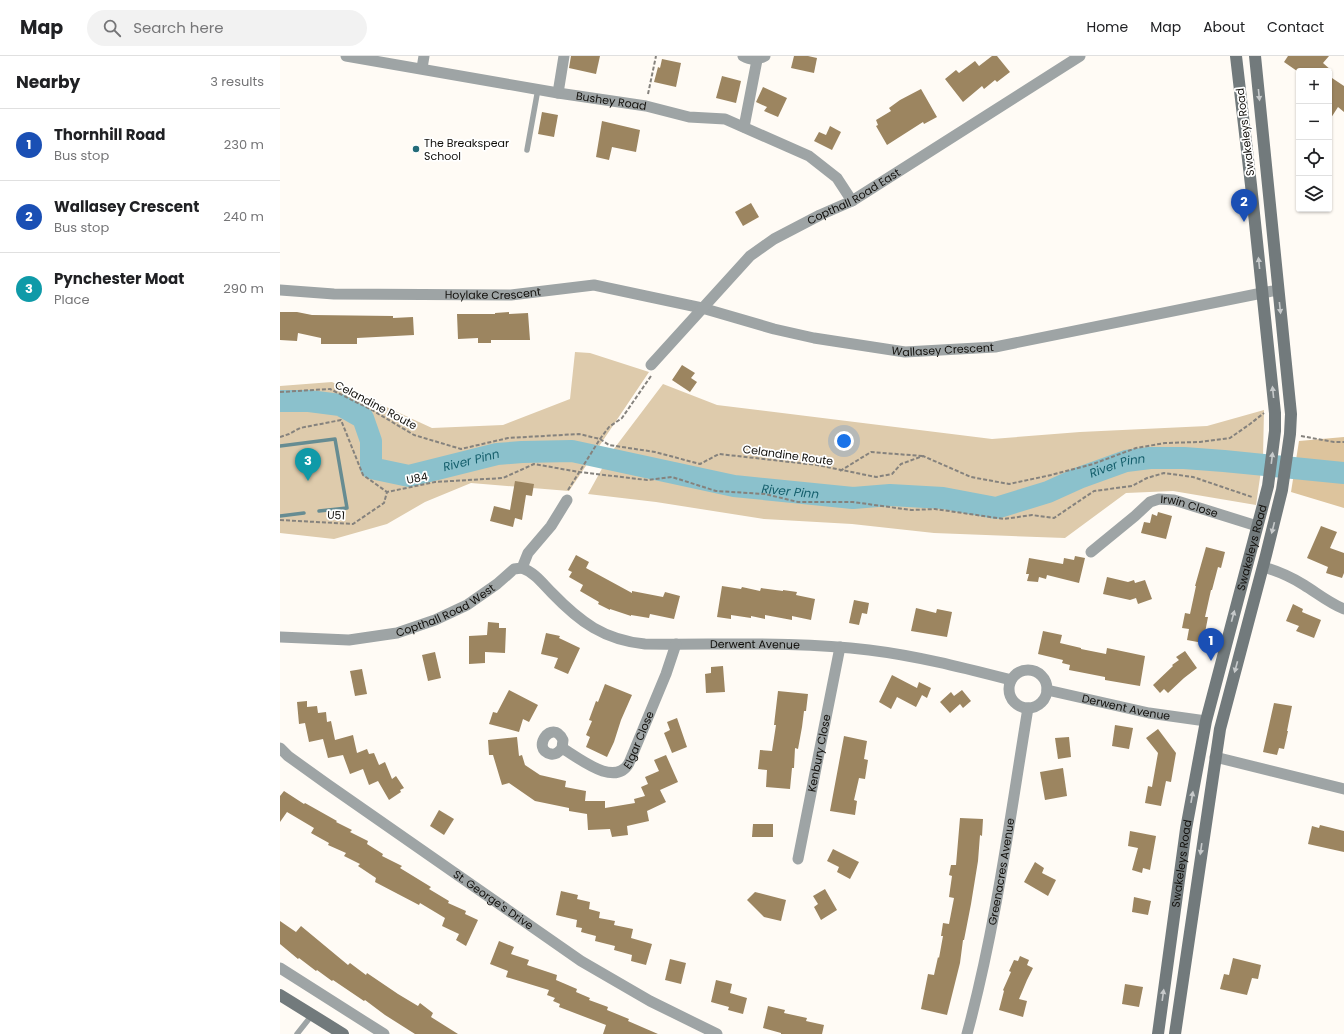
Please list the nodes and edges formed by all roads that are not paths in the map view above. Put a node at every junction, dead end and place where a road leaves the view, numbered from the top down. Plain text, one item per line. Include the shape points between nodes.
1 (346, 56) edge
2 (424, 56) edge
3 (564, 56) edge
4 (743, 56) edge
5 (1080, 56) edge
6 (1236, 56) edge
7 (1255, 56) edge
8 (761, 58) edge
9 (422, 68) junction
10 (538, 89) junction
11 (558, 93) junction
12 (744, 128) junction
13 (527, 150) dead end
14 (852, 201) junction
15 (280, 290) edge
16 (1278, 290) junction
17 (1262, 293) junction
18 (702, 308) junction
19 (651, 365) road end
20 (567, 500) road end
21 (1257, 526) junction
22 (1091, 552) dead end
23 (1263, 567) junction
24 (522, 568) junction
25 (1243, 576) junction
26 (1260, 580) junction
27 (1344, 609) edge
28 (280, 637) edge
29 (676, 644) junction
30 (840, 647) junction
31 (1011, 680) junction
32 (1047, 690) junction
33 (1028, 708) junction
34 (1206, 720) junction
35 (280, 748) edge
36 (562, 748) dead end
37 (1215, 757) junction
38 (1344, 789) edge
39 (798, 859) dead end
40 (1178, 882) junction
41 (1196, 886) junction
42 (280, 968) edge
43 (280, 995) edge
44 (313, 1015) junction
45 (297, 1034) edge
46 (343, 1034) edge
47 (384, 1034) edge
48 (717, 1034) edge
49 (967, 1034) edge
50 (1158, 1034) edge
51 (1175, 1034) edge

1 - 9 street, Bushey Road
2 - 9 street
3 - 11 street
4 - 8 street
5 - 14 street, Copthall Road East
17 -> 6 main road, Swakeleys Road
7 -> 16 main road, Swakeleys Road
8 - 12 street
9 - 10 street, Bushey Road
10 - 11 street, Bushey Road
10 - 13 lane
11 - 12 street, Bushey Road via 646,106 689,117 725,119
12 - 14 street, Bushey Road via 809,156 838,178
14 - 18 street, Copthall Road East via 820,214 774,239 750,256
15 - 18 street, Hoylake Crescent via 334,294 511,295 594,284
16 - 17 street, Wallasey Crescent
16 -> 23 main road, Swakeleys Road via 1291,414 1290,440 1282,490
17 - 18 street, Wallasey Crescent via 995,347 906,352 814,338
21 -> 17 main road, Swakeleys Road via 1268,486 1275,431
18 - 19 street, Copthall Road East
20 - 24 street via 551,526 528,553
21 - 22 street, Irwin Close via 1174,500 1159,499 1150,502
21 - 25 main road, Swakeleys Road
23 - 26 main road, Swakeleys Road
23 - 27 street via 1280,572
24 - 28 street, Copthall Road West via 514,568 467,606 397,633 350,640
24 - 29 street, Derwent Avenue via 533,574 581,620 601,633 634,643
25 - 26 main road
34 -> 25 main road, Swakeleys Road
26 -> 37 main road, Swakeleys Road via 1222,721
29 - 30 street, Derwent Avenue via 788,644
29 - 36 street, Elgar Close via 649,715 629,763 624,769 617,773 608,773
30 - 31 street, Derwent Avenue via 935,660
30 - 39 street, Kenbury Close
31 - 32 street via 1021,671 1034,671 1045,679
31 - 33 street via 1009,686 1012,699 1022,707
32 - 33 street via 1042,702
32 - 34 street, Derwent Avenue via 1149,713
33 - 49 street, Greenacres Avenue via 994,914 979,990
40 -> 34 main road, Swakeleys Road
35 - 48 street, St. George's Drive via 327,784 581,961 650,1001
37 - 38 street
37 -> 41 main road, Swakeleys Road
40 - 41 main road
50 -> 40 main road, Swakeleys Road
41 - 51 main road, Swakeleys Road
42 - 47 street
43 - 44 main road
44 - 45 lane
44 - 46 main road

